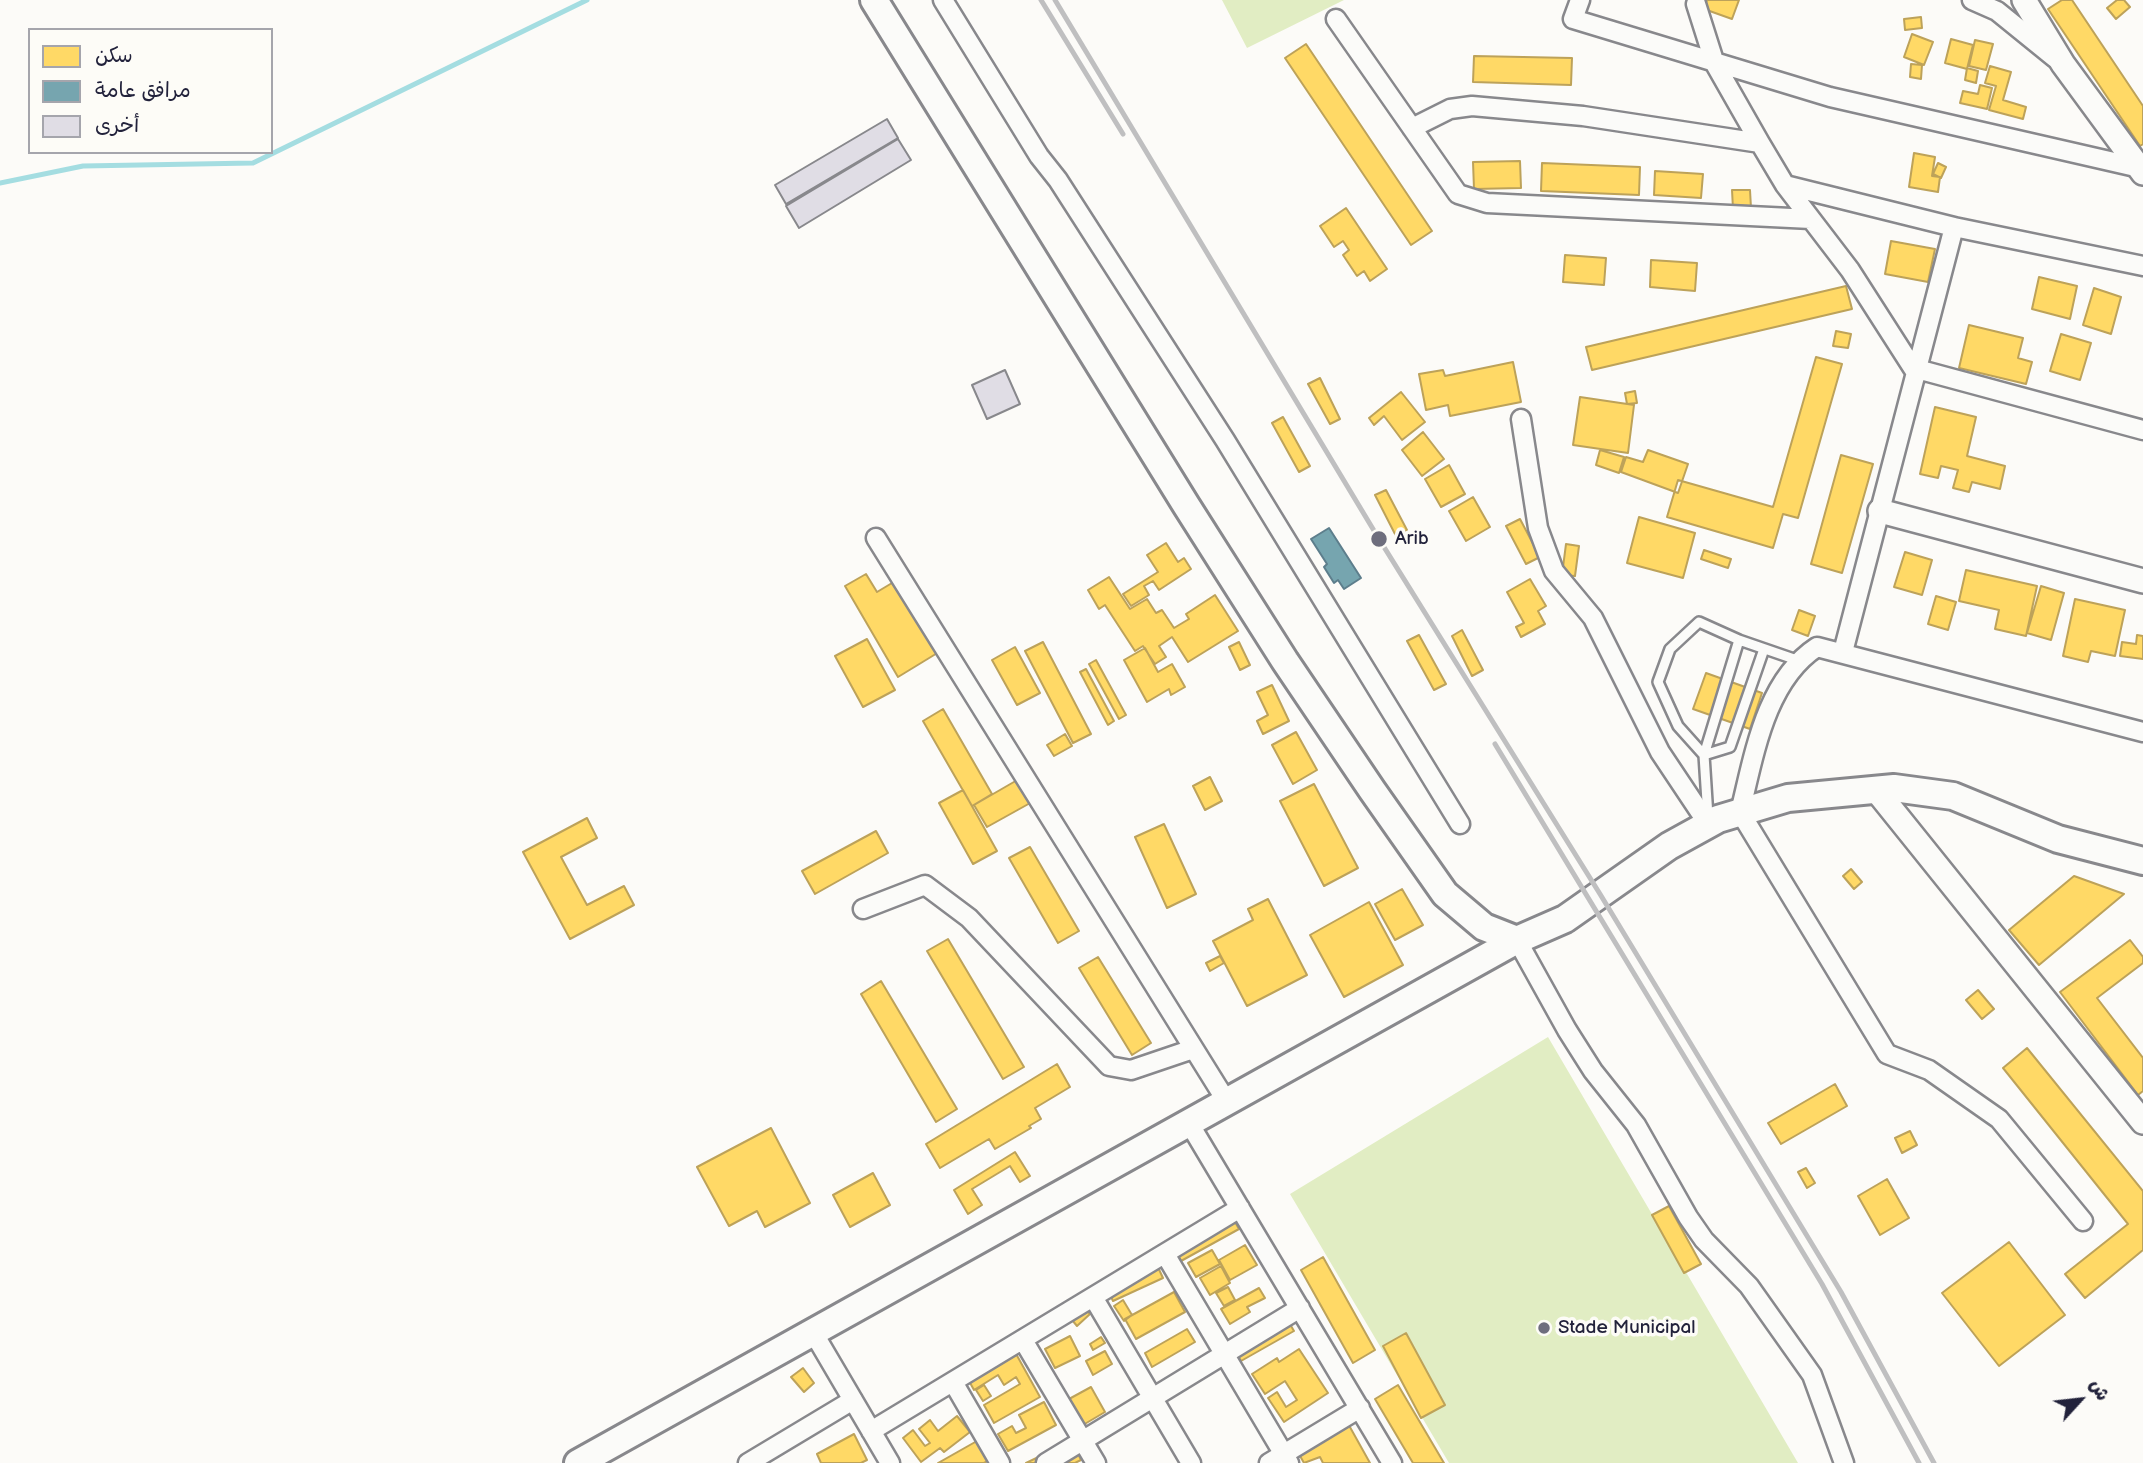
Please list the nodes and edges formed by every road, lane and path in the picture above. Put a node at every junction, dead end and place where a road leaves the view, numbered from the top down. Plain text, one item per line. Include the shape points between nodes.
1 (874, 0) edge
2 (943, 0) edge
3 (1580, 0) edge
4 (1972, 0) edge
5 (2024, 0) edge
6 (1696, 4) dead end
7 (1335, 19) dead end
8 (1715, 64) junction
9 (2063, 64) junction
10 (1412, 128) junction
11 (1760, 143) junction
12 (2141, 171) edge
13 (1785, 185) junction
14 (1811, 219) junction
15 (1954, 227) junction
16 (2143, 266) edge
17 (1917, 371) junction
18 (1521, 419) dead end
19 (2143, 429) edge
20 (1880, 511) junction
21 (876, 538) dead end
22 (2143, 581) edge
23 (1740, 640) junction
24 (1764, 649) junction
25 (1843, 652) junction
26 (1797, 660) junction
27 (2143, 732) edge
28 (1704, 755) junction
29 (1876, 790) junction
30 (1740, 812) junction
31 (1460, 824) dead end
32 (1708, 824) junction
33 (2143, 861) edge
34 (863, 908) dead end
35 (1517, 940) junction
36 (1194, 1049) junction
37 (1227, 1102) junction
38 (2143, 1122) edge
39 (1189, 1123) junction
40 (1240, 1208) junction
41 (2083, 1221) dead end
42 (1165, 1254) junction
43 (1093, 1297) junction
44 (1300, 1308) junction
45 (813, 1332) junction
46 (1023, 1340) junction
47 (1224, 1354) junction
48 (953, 1382) junction
49 (1152, 1398) junction
50 (853, 1400) junction
51 (1360, 1408) junction
52 (872, 1431) junction
53 (1083, 1440) junction
54 (1281, 1460) edge
55 (754, 1461) edge
56 (579, 1463) edge
57 (890, 1463) edge
58 (1000, 1463) edge
59 (1046, 1463) edge
60 (1096, 1463) edge
61 (1191, 1463) edge
62 (1392, 1463) edge
63 (1844, 1463) edge

1 - 35 main road via 1193,516 1365,780 1446,894 1484,927
2 - 31 street via 1225,440
3 - 8 street via 1573,19
4 - 9 street via 1997,11
5 - 9 street
6 - 8 street
7 - 10 street
8 - 11 street
8 - 12 street via 1830,97
9 - 12 street
10 - 11 street via 1450,109 1472,106 1583,116
10 - 14 street via 1458,194 1487,203
11 - 13 street
13 - 14 street
13 - 15 street
14 - 17 street
15 - 16 street
15 - 17 street
17 - 19 street
17 - 20 street
18 - 32 street via 1538,528 1554,570 1593,618 1660,752
20 - 22 street
20 - 25 street
21 - 36 street
23 - 24 lane
23 - 28 lane
23 - 28 lane via 1699,622 1670,649 1658,682 1678,726
24 - 26 lane
24 - 28 lane via 1730,747
25 - 26 street via 1817,647
25 - 27 street
26 - 30 street via 1774,697
28 - 32 lane
29 - 30 main road via 1788,798
29 - 33 main road via 1953,796 2058,839
29 - 38 street
30 - 32 main road
30 - 41 street via 1887,1054 1929,1070 1999,1119
32 - 35 main road via 1565,919
34 - 36 street via 925,885 969,918 1109,1066 1131,1070
35 - 37 main road
35 - 63 street via 1592,1071 1636,1125 1688,1217 1749,1286 1812,1375
36 - 37 street
37 - 39 main road
39 - 40 street
39 - 45 main road
40 - 42 street
40 - 44 street
42 - 43 street
42 - 47 street
43 - 46 street
43 - 49 street
44 - 47 street
44 - 51 street
45 - 50 street
45 - 56 main road
46 - 48 street
46 - 53 street
47 - 49 street
47 - 54 street
48 - 52 street
48 - 58 street
49 - 53 street
49 - 61 street
50 - 52 street
50 - 55 street
51 - 54 street
51 - 62 street
52 - 57 street
53 - 59 street
53 - 60 street

